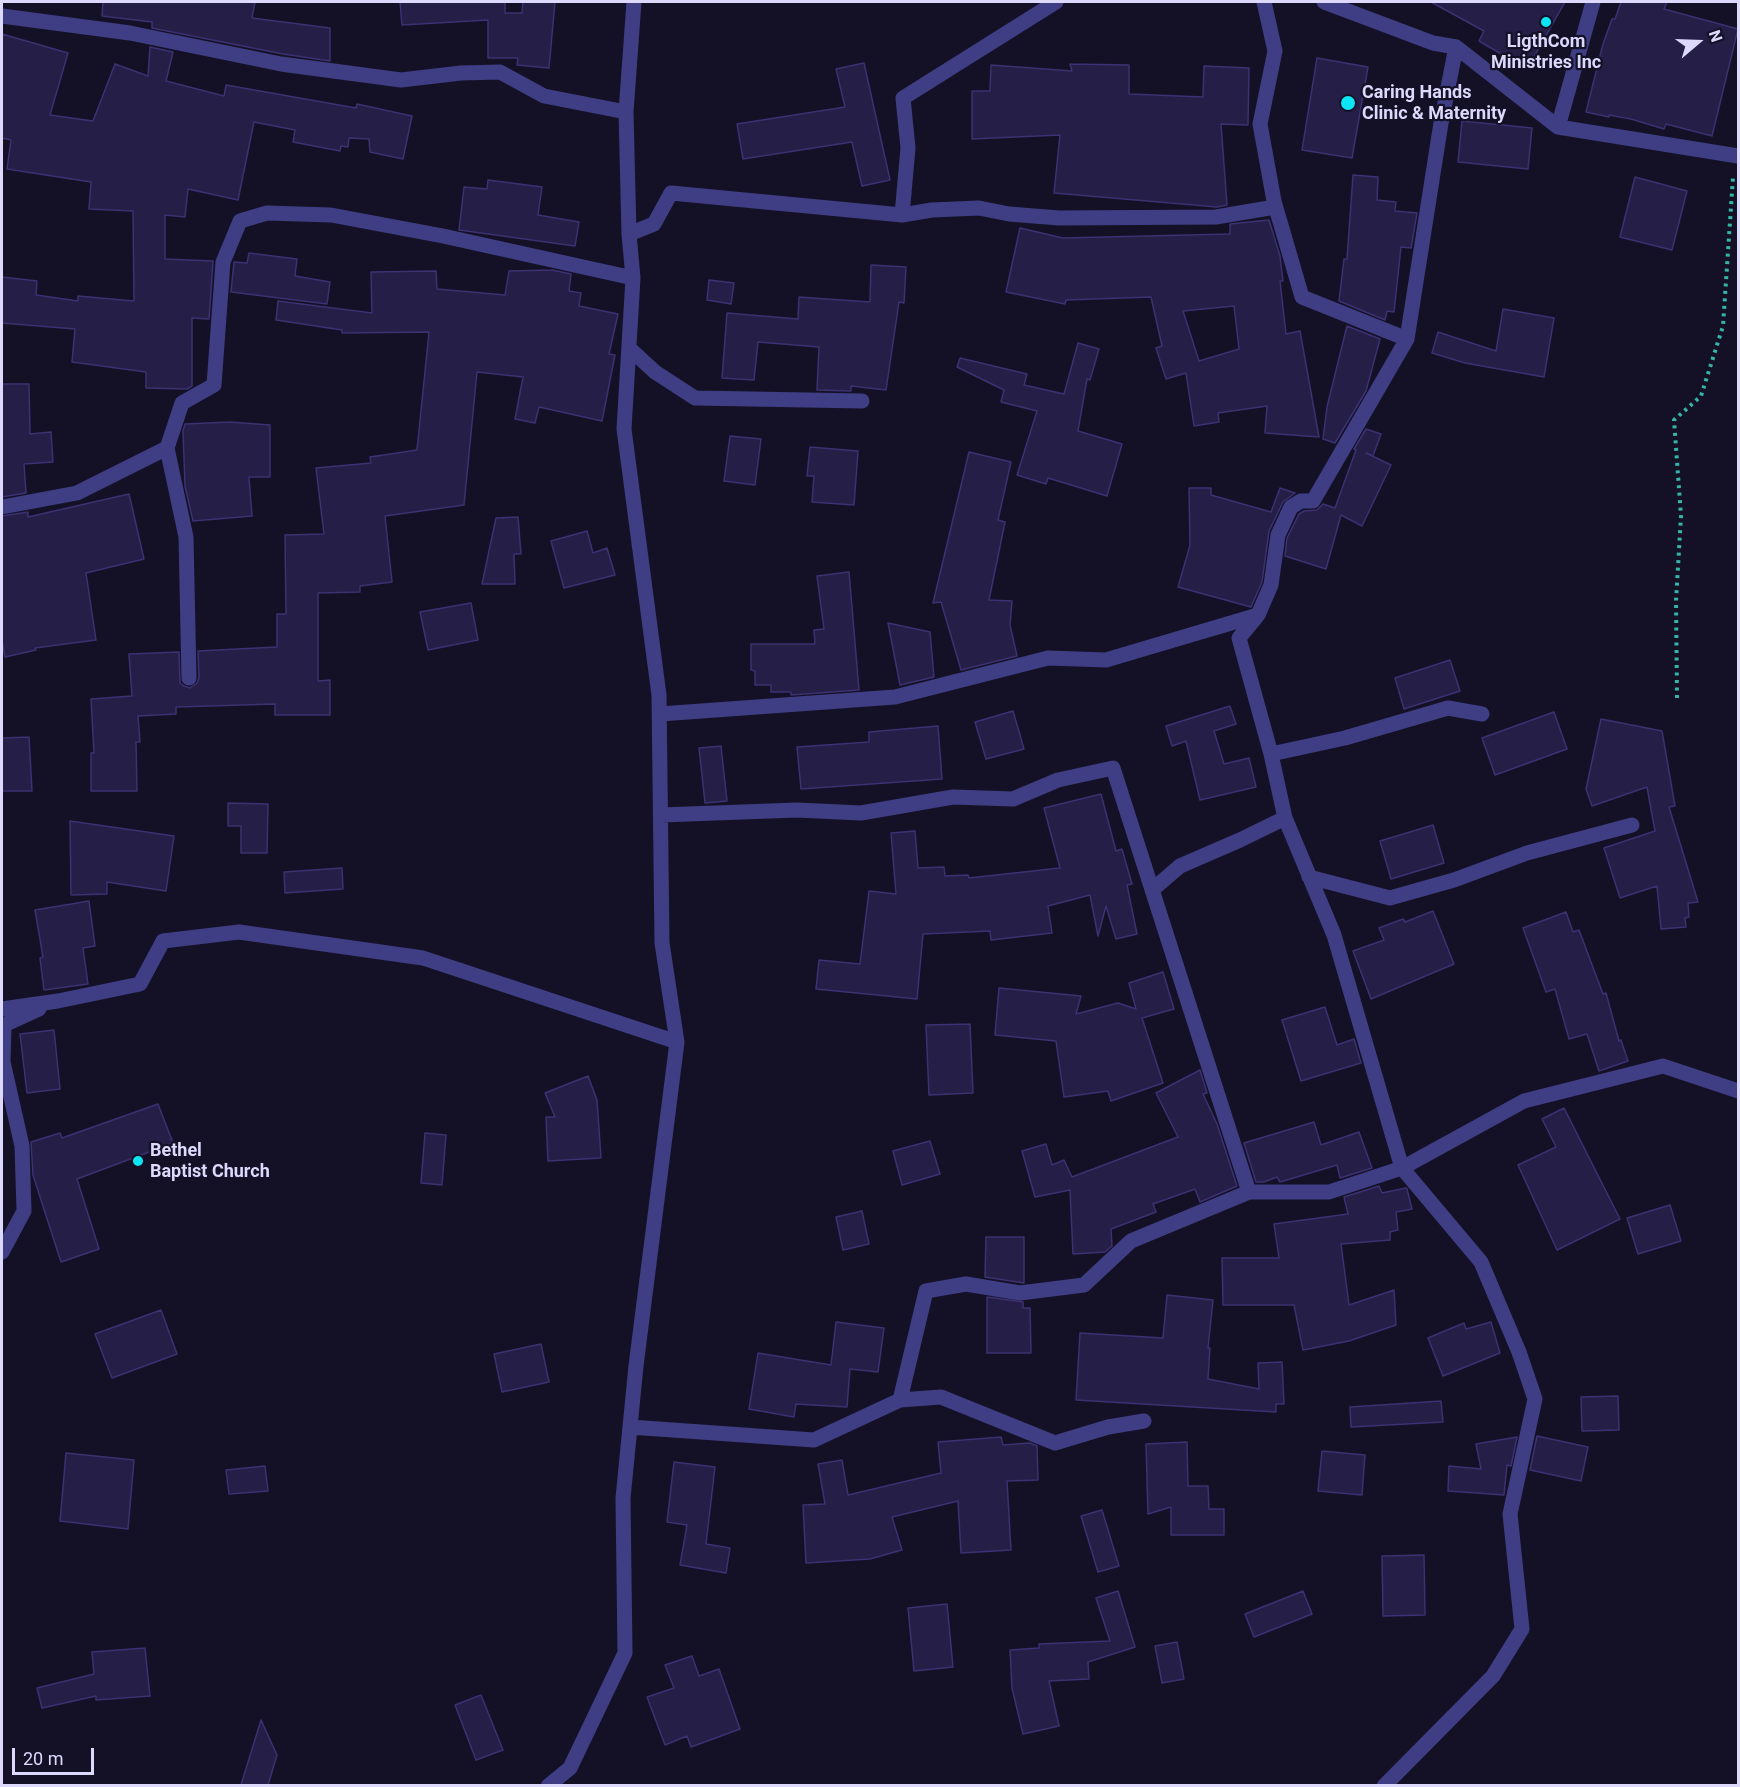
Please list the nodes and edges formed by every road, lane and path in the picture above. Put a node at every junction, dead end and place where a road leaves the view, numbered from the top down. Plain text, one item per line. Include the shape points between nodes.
1 (634, 2) edge
2 (1056, 2) edge
3 (1264, 2) edge
4 (1324, 2) edge
5 (1593, 2) edge
6 (2, 16) edge
7 (1456, 47) junction
8 (626, 112) junction
9 (1558, 127) junction
10 (1737, 152) edge
11 (1275, 207) junction
12 (902, 215) junction
13 (629, 234) junction
14 (633, 278) junction
15 (1407, 339) junction
16 (629, 348) junction
17 (862, 401) dead end
18 (167, 448) junction
19 (2, 507) edge
20 (1258, 615) junction
21 (189, 678) dead end
22 (1677, 698) dead end
23 (660, 714) junction
24 (1482, 714) dead end
25 (1271, 754) junction
26 (661, 815) junction
27 (1285, 818) junction
28 (1632, 825) dead end
29 (1309, 877) junction
30 (1152, 890) junction
31 (58, 1001) junction
32 (2, 1009) edge
33 (677, 1042) junction
34 (1738, 1091) edge
35 (1402, 1168) junction
36 (1249, 1192) junction
37 (2, 1252) edge
38 (900, 1400) junction
39 (1144, 1420) dead end
40 (630, 1427) junction
41 (548, 1785) edge
42 (1384, 1785) edge

1 - 8 street
2 - 12 street via 903,98 908,148
3 - 11 street via 1275,51 1260,124
4 - 7 street via 1433,43
5 - 9 street
6 - 8 street via 130,33 281,64 400,80 500,72 544,96
7 - 9 street
7 - 15 street
8 - 13 street
9 - 10 street
10 - 22 path via 1723,326 1701,396 1674,420 1681,516 1676,601
11 - 12 street via 1216,217 1059,218 979,208
11 - 15 street via 1302,297
12 - 13 street via 671,193 654,224
13 - 14 street
14 - 16 street
14 - 18 street via 331,215 267,213 240,221 223,262 214,385 182,403
15 - 20 street via 1313,501 1301,501 1291,507 1278,535 1271,585
16 - 17 street via 655,372 695,398
16 - 23 street via 624,429
18 - 19 street via 77,493
18 - 21 street via 186,537
20 - 23 street via 1106,660 1048,658 895,697
20 - 25 street via 1239,638
23 - 26 street
24 - 25 street via 1448,708 1345,738
25 - 27 street
26 - 30 street via 797,810 861,813 953,797 1013,799 1058,780 1113,768
26 - 33 street via 663,943
27 - 29 street
27 - 30 street via 1180,866
28 - 29 street via 1527,853 1390,898
29 - 35 street via 1334,935
30 - 36 street
31 - 32 street
31 - 33 street via 140,984 164,941 239,932 423,958
31 - 37 street via 4,1025 3,1062 22,1146 24,1211
33 - 40 street
34 - 35 street via 1663,1066 1524,1101
35 - 36 street via 1329,1192
35 - 42 street via 1481,1262 1535,1399 1510,1514 1521,1629 1493,1676
36 - 38 street via 1131,1241 1084,1285 1020,1293 966,1284 926,1291
38 - 39 street via 941,1397 1055,1443 1108,1426
38 - 40 street via 814,1440
40 - 41 street via 623,1498 626,1653 570,1768

